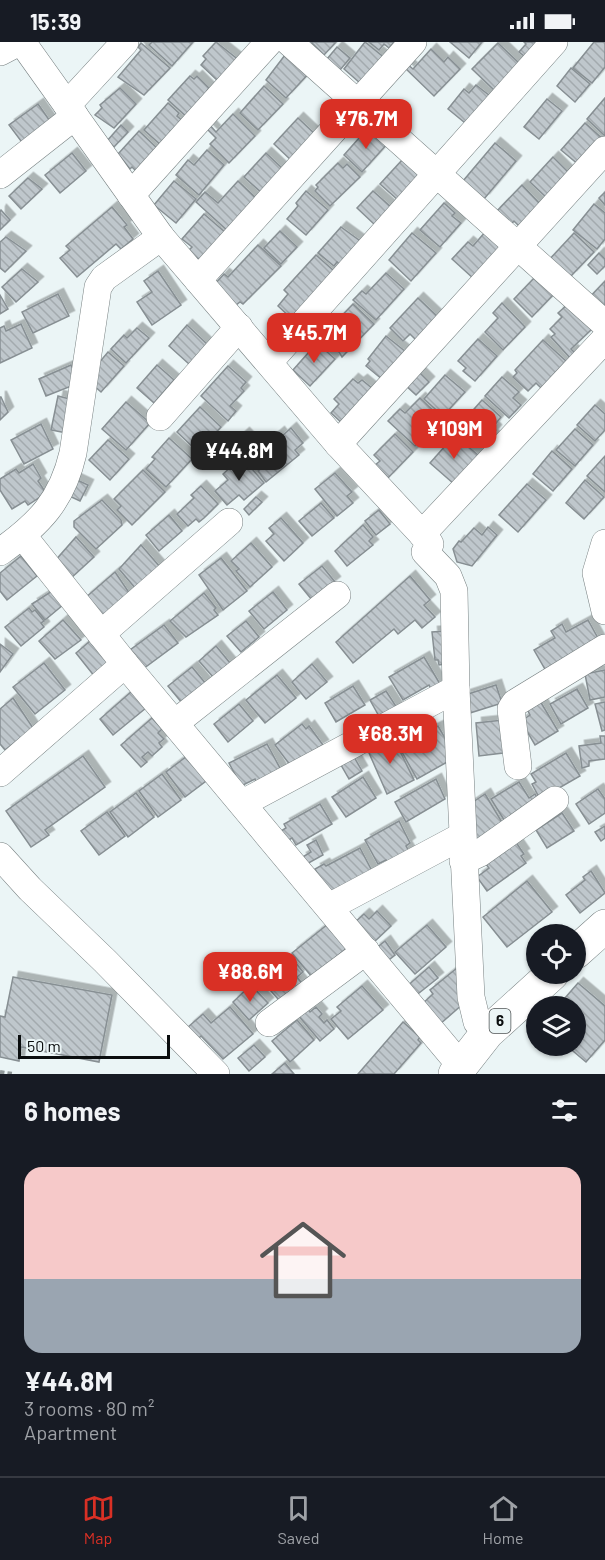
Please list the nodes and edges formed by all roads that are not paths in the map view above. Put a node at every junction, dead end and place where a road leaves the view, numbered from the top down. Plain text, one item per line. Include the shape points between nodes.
1 (20, 42) edge
2 (125, 42) edge
3 (269, 42) edge
4 (289, 42) edge
5 (413, 42) edge
6 (554, 42) edge
7 (0, 52) edge
8 (358, 104) junction
9 (71, 111) junction
10 (605, 150) edge
11 (0, 175) edge
12 (437, 176) junction
13 (131, 195) junction
14 (161, 237) junction
15 (518, 247) junction
16 (198, 280) junction
17 (605, 324) edge
18 (239, 327) junction
19 (605, 339) edge
20 (269, 362) junction
21 (160, 417) dead end
22 (338, 444) junction
23 (229, 522) dead end
24 (422, 534) junction
25 (23, 536) junction
26 (605, 543) edge
27 (0, 552) edge
28 (337, 595) dead end
29 (605, 611) edge
30 (101, 634) junction
31 (605, 648) edge
32 (125, 664) junction
33 (456, 688) junction
34 (175, 723) junction
35 (518, 766) dead end
36 (0, 773) edge
37 (555, 800) dead end
38 (243, 803) junction
39 (463, 849) junction
40 (0, 856) edge
41 (329, 907) junction
42 (605, 926) edge
43 (586, 943) edge
44 (366, 951) junction
45 (541, 984) edge
46 (269, 1023) dead end
47 (487, 1033) junction
48 (458, 1070) edge
49 (216, 1074) edge

1 - 7 street
1 - 9 street
2 - 9 street
3 - 13 street
4 - 8 street
5 - 8 street
6 - 12 street
8 - 12 street
8 - 16 street
9 - 11 street
9 - 13 street
10 - 15 street
12 - 15 street
12 - 20 street
13 - 14 street
14 - 16 street
14 - 25 street via 104,278 98,287 70,467 51,506
15 - 17 street
15 - 22 street
16 - 18 street
18 - 20 street
18 - 21 street
19 - 24 street
20 - 22 street
22 - 24 street
23 - 30 street
24 - 33 street via 430,544 425,552 448,576 454,591
25 - 27 street
25 - 30 street
26 - 29 street via 596,573
28 - 34 street
30 - 32 street
31 - 35 street via 514,703 511,709
32 - 34 street
32 - 36 street
33 - 38 street
33 - 39 street
34 - 38 street
37 - 39 street via 480,853
38 - 41 street
39 - 41 street
39 - 47 street via 471,997 477,1022
40 - 49 street
41 - 44 street
42 - 43 main road
44 - 46 street
44 - 48 street
45 - 47 main road, 6
47 - 48 main road, 6

